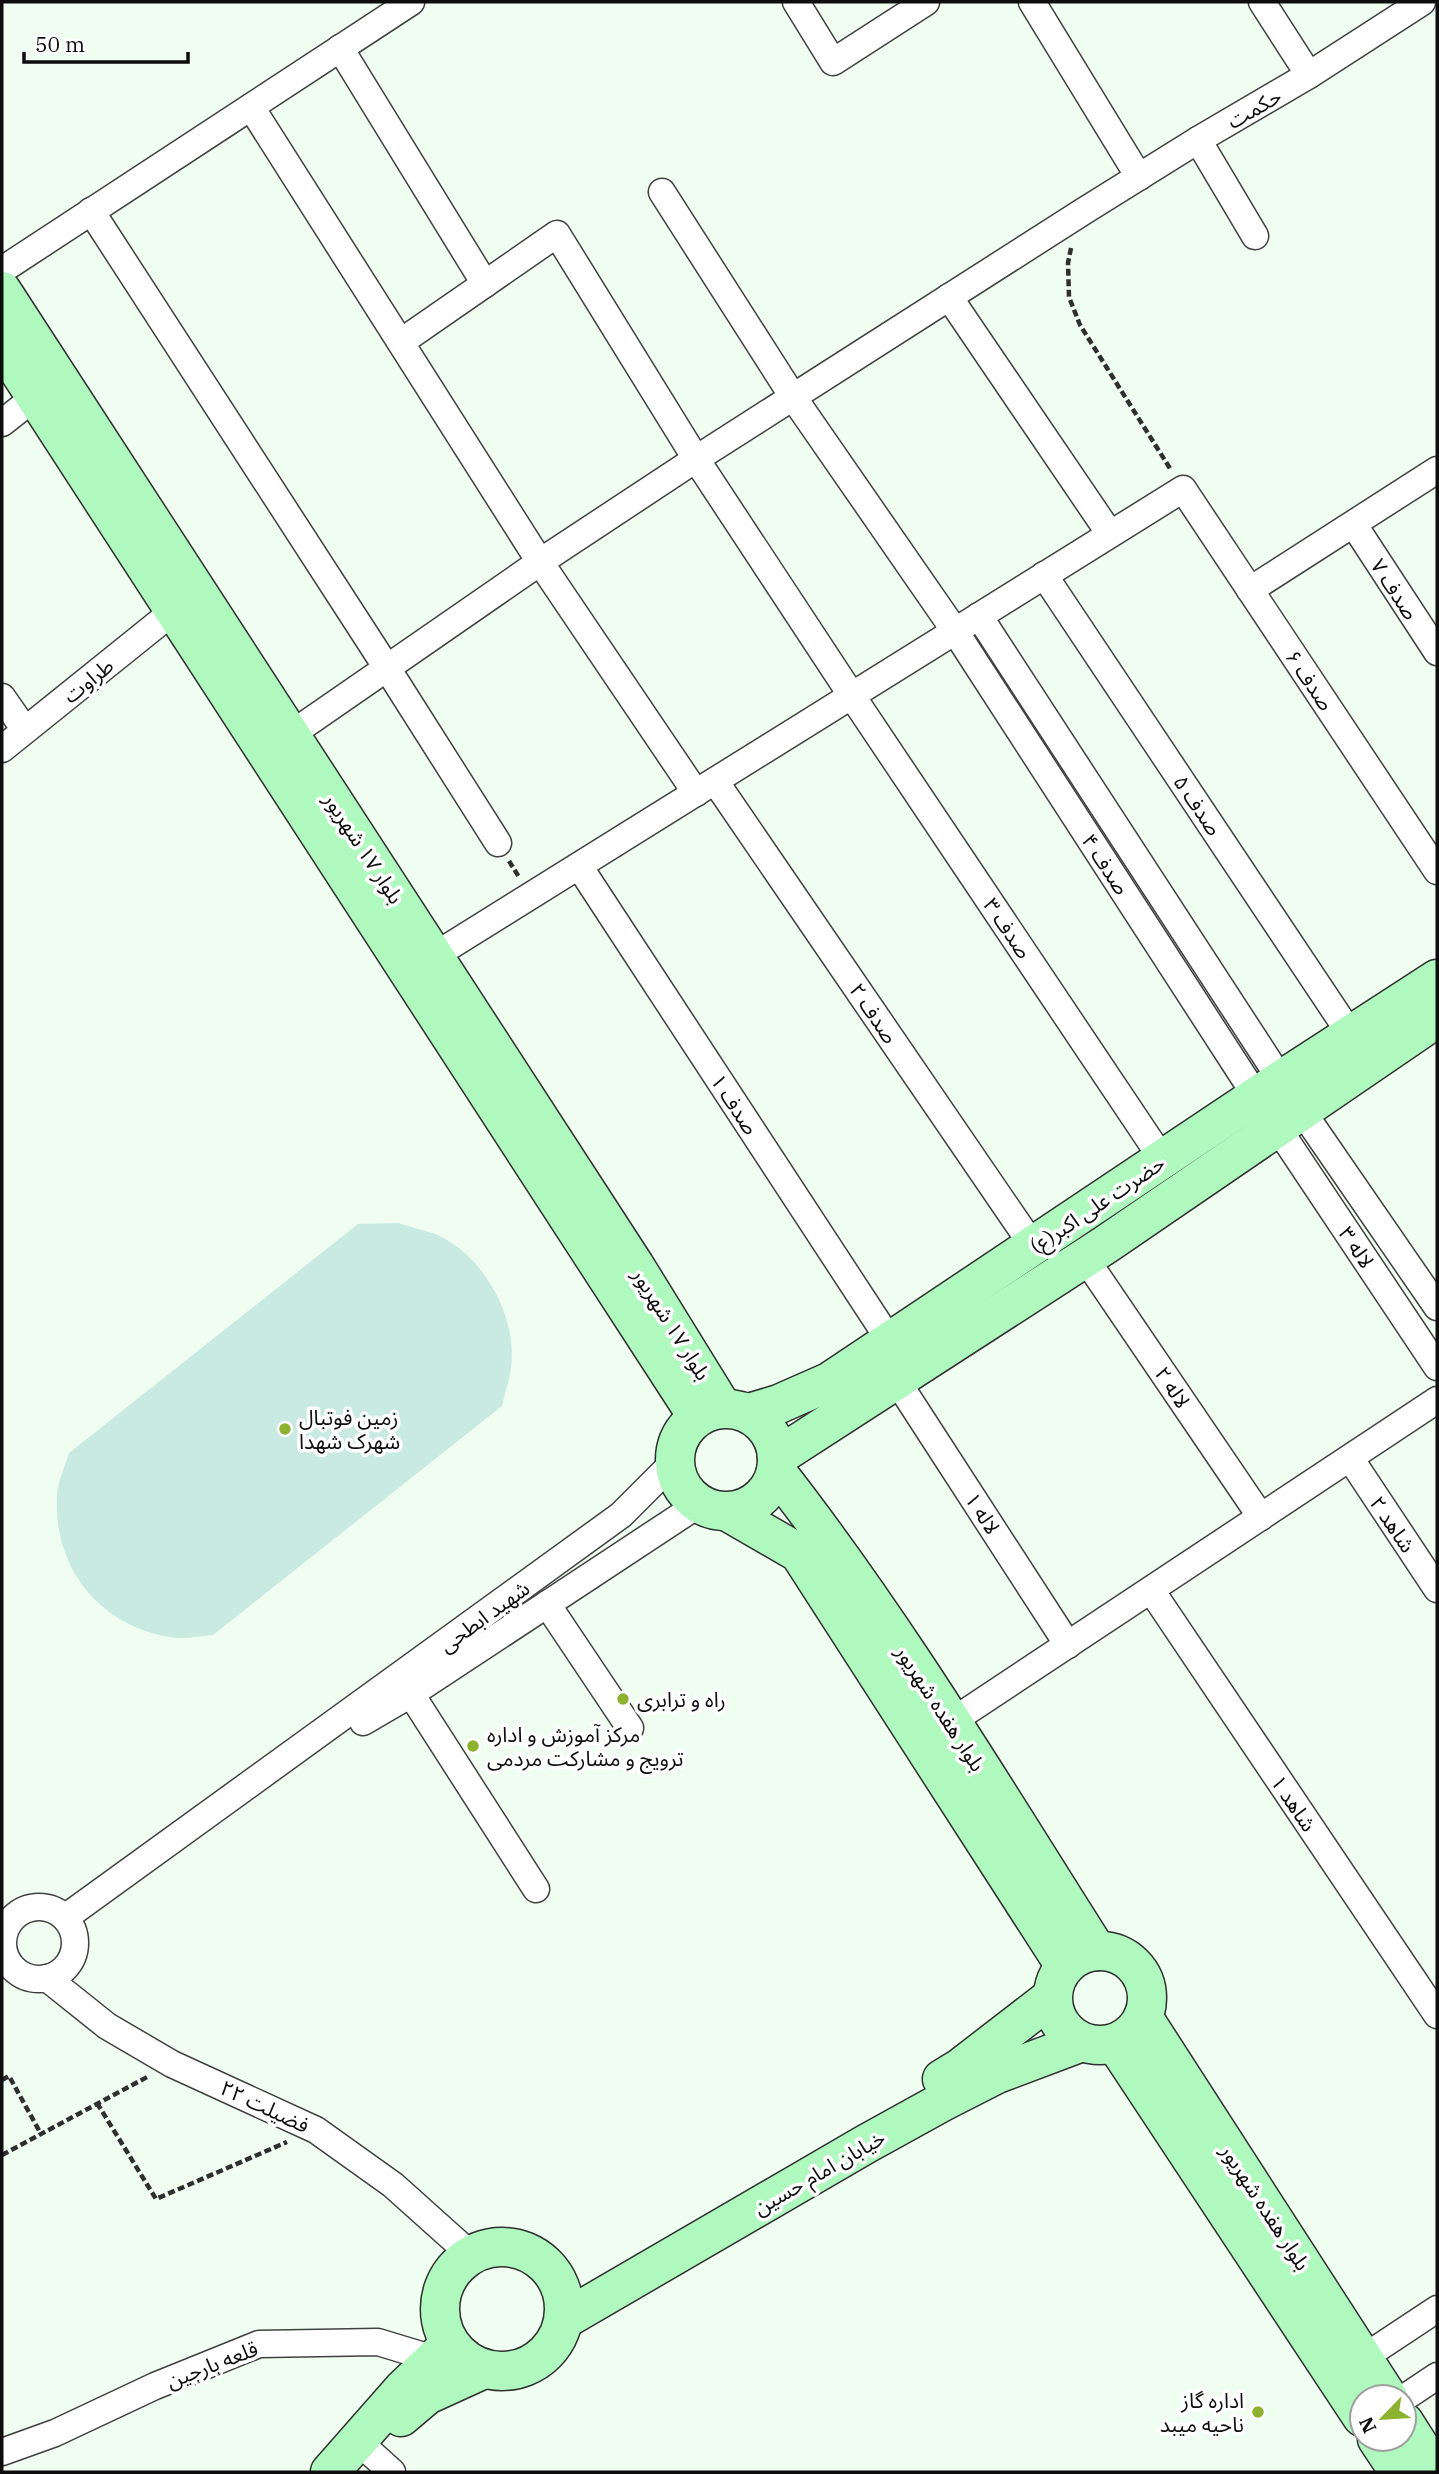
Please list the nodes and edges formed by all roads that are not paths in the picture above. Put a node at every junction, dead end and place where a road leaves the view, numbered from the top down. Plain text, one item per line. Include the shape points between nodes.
1 (411, 2) edge
2 (796, 2) edge
3 (926, 2) edge
4 (1032, 2) edge
5 (1262, 2) edge
6 (1422, 2) edge
7 (340, 48) junction
8 (1309, 75) junction
9 (251, 107) junction
10 (1198, 140) junction
11 (1139, 177) junction
12 (662, 192) dead end
13 (91, 211) junction
14 (1255, 236) dead end
15 (2, 270) edge
16 (485, 284) junction
17 (2, 291) edge
18 (949, 297) junction
19 (401, 342) junction
20 (2, 345) edge
21 (35, 397) junction
22 (793, 397) junction
23 (2, 423) edge
24 (696, 459) junction
25 (1437, 470) edge
26 (1353, 525) junction
27 (1110, 534) junction
28 (540, 562) junction
29 (1044, 575) junction
30 (1250, 590) junction
31 (186, 601) junction
32 (979, 616) junction
33 (955, 631) junction
34 (1437, 652) edge
35 (387, 668) junction
36 (852, 696) junction
37 (2, 697) edge
38 (25, 730) junction
39 (290, 734) junction
40 (2, 749) edge
41 (706, 787) junction
42 (498, 844) road end
43 (579, 866) junction
44 (1437, 871) edge
45 (434, 956) junction
46 (1437, 979) edge
47 (1437, 1018) edge
48 (1351, 1035) junction
49 (1279, 1104) junction
50 (1163, 1160) junction
51 (1033, 1246) junction
52 (1085, 1258) junction
53 (1437, 1307) edge
54 (927, 1317) junction
55 (890, 1341) junction
56 (948, 1348) junction
57 (1437, 1367) edge
58 (897, 1381) junction
59 (1437, 1400) edge
60 (723, 1412) junction
61 (1350, 1458) junction
62 (673, 1462) junction
63 (777, 1464) junction
64 (714, 1508) junction
65 (1261, 1517) junction
66 (1437, 1589) edge
67 (1151, 1590) junction
68 (547, 1604) junction
69 (1068, 1645) junction
70 (411, 1694) junction
71 (951, 1722) junction
72 (631, 1728) dead end
73 (285, 1759) junction
74 (536, 1889) dead end
75 (66, 1917) junction
76 (3, 1931) edge
77 (1071, 1971) junction
78 (47, 1979) junction
79 (1437, 2015) edge
80 (1143, 2017) junction
81 (1098, 2043) junction
82 (470, 2254) junction
83 (564, 2306) junction
84 (1437, 2309) edge
85 (442, 2351) junction
86 (1363, 2358) junction
87 (484, 2369) junction
88 (1437, 2376) edge
89 (1379, 2383) edge
90 (1418, 2389) edge
91 (1348, 2397) edge
92 (1418, 2444) edge
93 (2, 2452) edge
94 (1386, 2453) edge
95 (373, 2466) edge
96 (330, 2472) edge
97 (1399, 2472) edge
98 (1436, 2472) edge

1 - 7 street
2 - 3 street via 833,62
4 - 11 street
5 - 8 street
6 - 8 street, حکمت
7 - 9 street
7 - 16 street
8 - 10 street, حکمت
9 - 13 street
9 - 19 street, صدف ۲
10 - 11 street, حکمت
10 - 14 street
11 - 18 street, حکمت
12 - 22 street, صدف ۴
13 - 15 street
13 - 35 street
16 - 19 street
16 - 24 street, صدف ۳ via 557,234
17 - 31 street, بلوار ۱۷ شهریور
18 - 22 street, حکمت
18 - 27 street
19 - 28 street, صدف ۲
20 - 21 street, بلوار ۱۷ شهریور
21 - 23 street
21 - 31 street, بلوار ۱۷ شهریور
22 - 24 street, حکمت
22 - 33 street, صدف ۴
24 - 28 street, حکمت
24 - 36 street, صدف ۳
25 - 26 street
26 - 30 street
26 - 34 street, صدف ۷
27 - 29 street
27 - 30 street, صدف ۶ via 1183,489
28 - 35 street, حکمت
28 - 41 street, صدف ۲
29 - 32 street
29 - 48 street, صدف ۵
30 - 44 street, صدف ۶
31 - 38 street, طراوت
31 - 39 street, بلوار ۱۷ شهریور
31 - 60 street, بلوار ۱۷ شهریور
32 - 33 street
32 - 49 street, صدف ۴
33 - 36 street
33 - 49 street, صدف ۴
35 - 39 street, حکمت
35 - 42 street
36 - 41 street
36 - 50 street, صدف ۳
37 - 38 street
38 - 40 street, طراوت
39 - 45 street, بلوار ۱۷ شهریور
41 - 43 street
41 - 51 street, صدف ۲
43 - 45 street
43 - 55 street, صدف ۱
45 - 60 street, بلوار ۱۷ شهریور via 635,1266
46 - 48 street, حضرت علی اکبر(ع)
47 - 49 street, حضرت علی اکبر(ع)
48 - 49 street, حضرت علی اکبر(ع)
49 - 50 street, حضرت علی اکبر(ع)
49 - 52 street, حضرت علی اکبر(ع)
49 - 53 street, لاله ۳
49 - 57 street, لاله ۳
50 - 51 street, حضرت علی اکبر(ع)
51 - 54 street, حضرت علی اکبر(ع)
52 - 56 street, حضرت علی اکبر(ع)
52 - 65 street, لاله ۲
54 - 55 street, حضرت علی اکبر(ع)
54 - 56 street
55 - 60 street, حضرت علی اکبر(ع) via 829,1382 779,1404
56 - 58 street, حضرت علی اکبر(ع)
58 - 63 street, حضرت علی اکبر(ع)
58 - 69 street, لاله ۱
59 - 61 street
60 - 62 street via 679,1436
60 - 63 street via 769,1431
61 - 65 street
61 - 66 street, شاهد ۲
62 - 64 street via 682,1488
62 - 73 street, شهید ابطحی via 621,1516
63 - 64 street via 767,1492 750,1506
63 - 71 street, بلوار هفده شهریور
64 - 68 street, شهید ابطحی
64 - 77 street, بلوار هفده شهریور via 799,1553
65 - 67 street
67 - 69 street
67 - 79 street, شاهد ۱
68 - 70 street, شهید ابطحی
68 - 72 street
69 - 71 street
70 - 73 street, شهید ابطحی
70 - 74 street
71 - 77 street, بلوار هفده شهریور
73 - 75 street, شهید ابطحی
75 - 76 street via 49,1907 30,1906 13,1916
75 - 78 street via 75,1934 74,1953 64,1970
76 - 78 street via 3,1951 12,1968 28,1978
77 - 80 street via 1107,1951 1125,1958 1139,1971 1146,1989
77 - 81 street via 1055,2013 1062,2028
77 - 83 street, خیابان امام حسین via 960,2068
78 - 82 street, فضیلت ۲۲ via 107,2026 172,2064 316,2130 393,2185
80 - 81 street via 1129,2036
80 - 86 street, بلوار هفده شهریور
81 - 83 street, خیابان امام حسین via 997,2074
81 - 91 street, بلوار هفده شهریور
82 - 83 street via 498,2245 526,2250 550,2267
82 - 85 street via 451,2271 441,2295
83 - 87 street via 555,2344 536,2362 511,2371
84 - 86 street
85 - 87 street
85 - 93 street, قلعه بارجین via 377,2342 259,2344
85 - 96 street
86 - 89 street, بلوار هفده شهریور
87 - 95 street via 427,2395 401,2417
88 - 90 street
92 - 98 street
94 - 97 street

